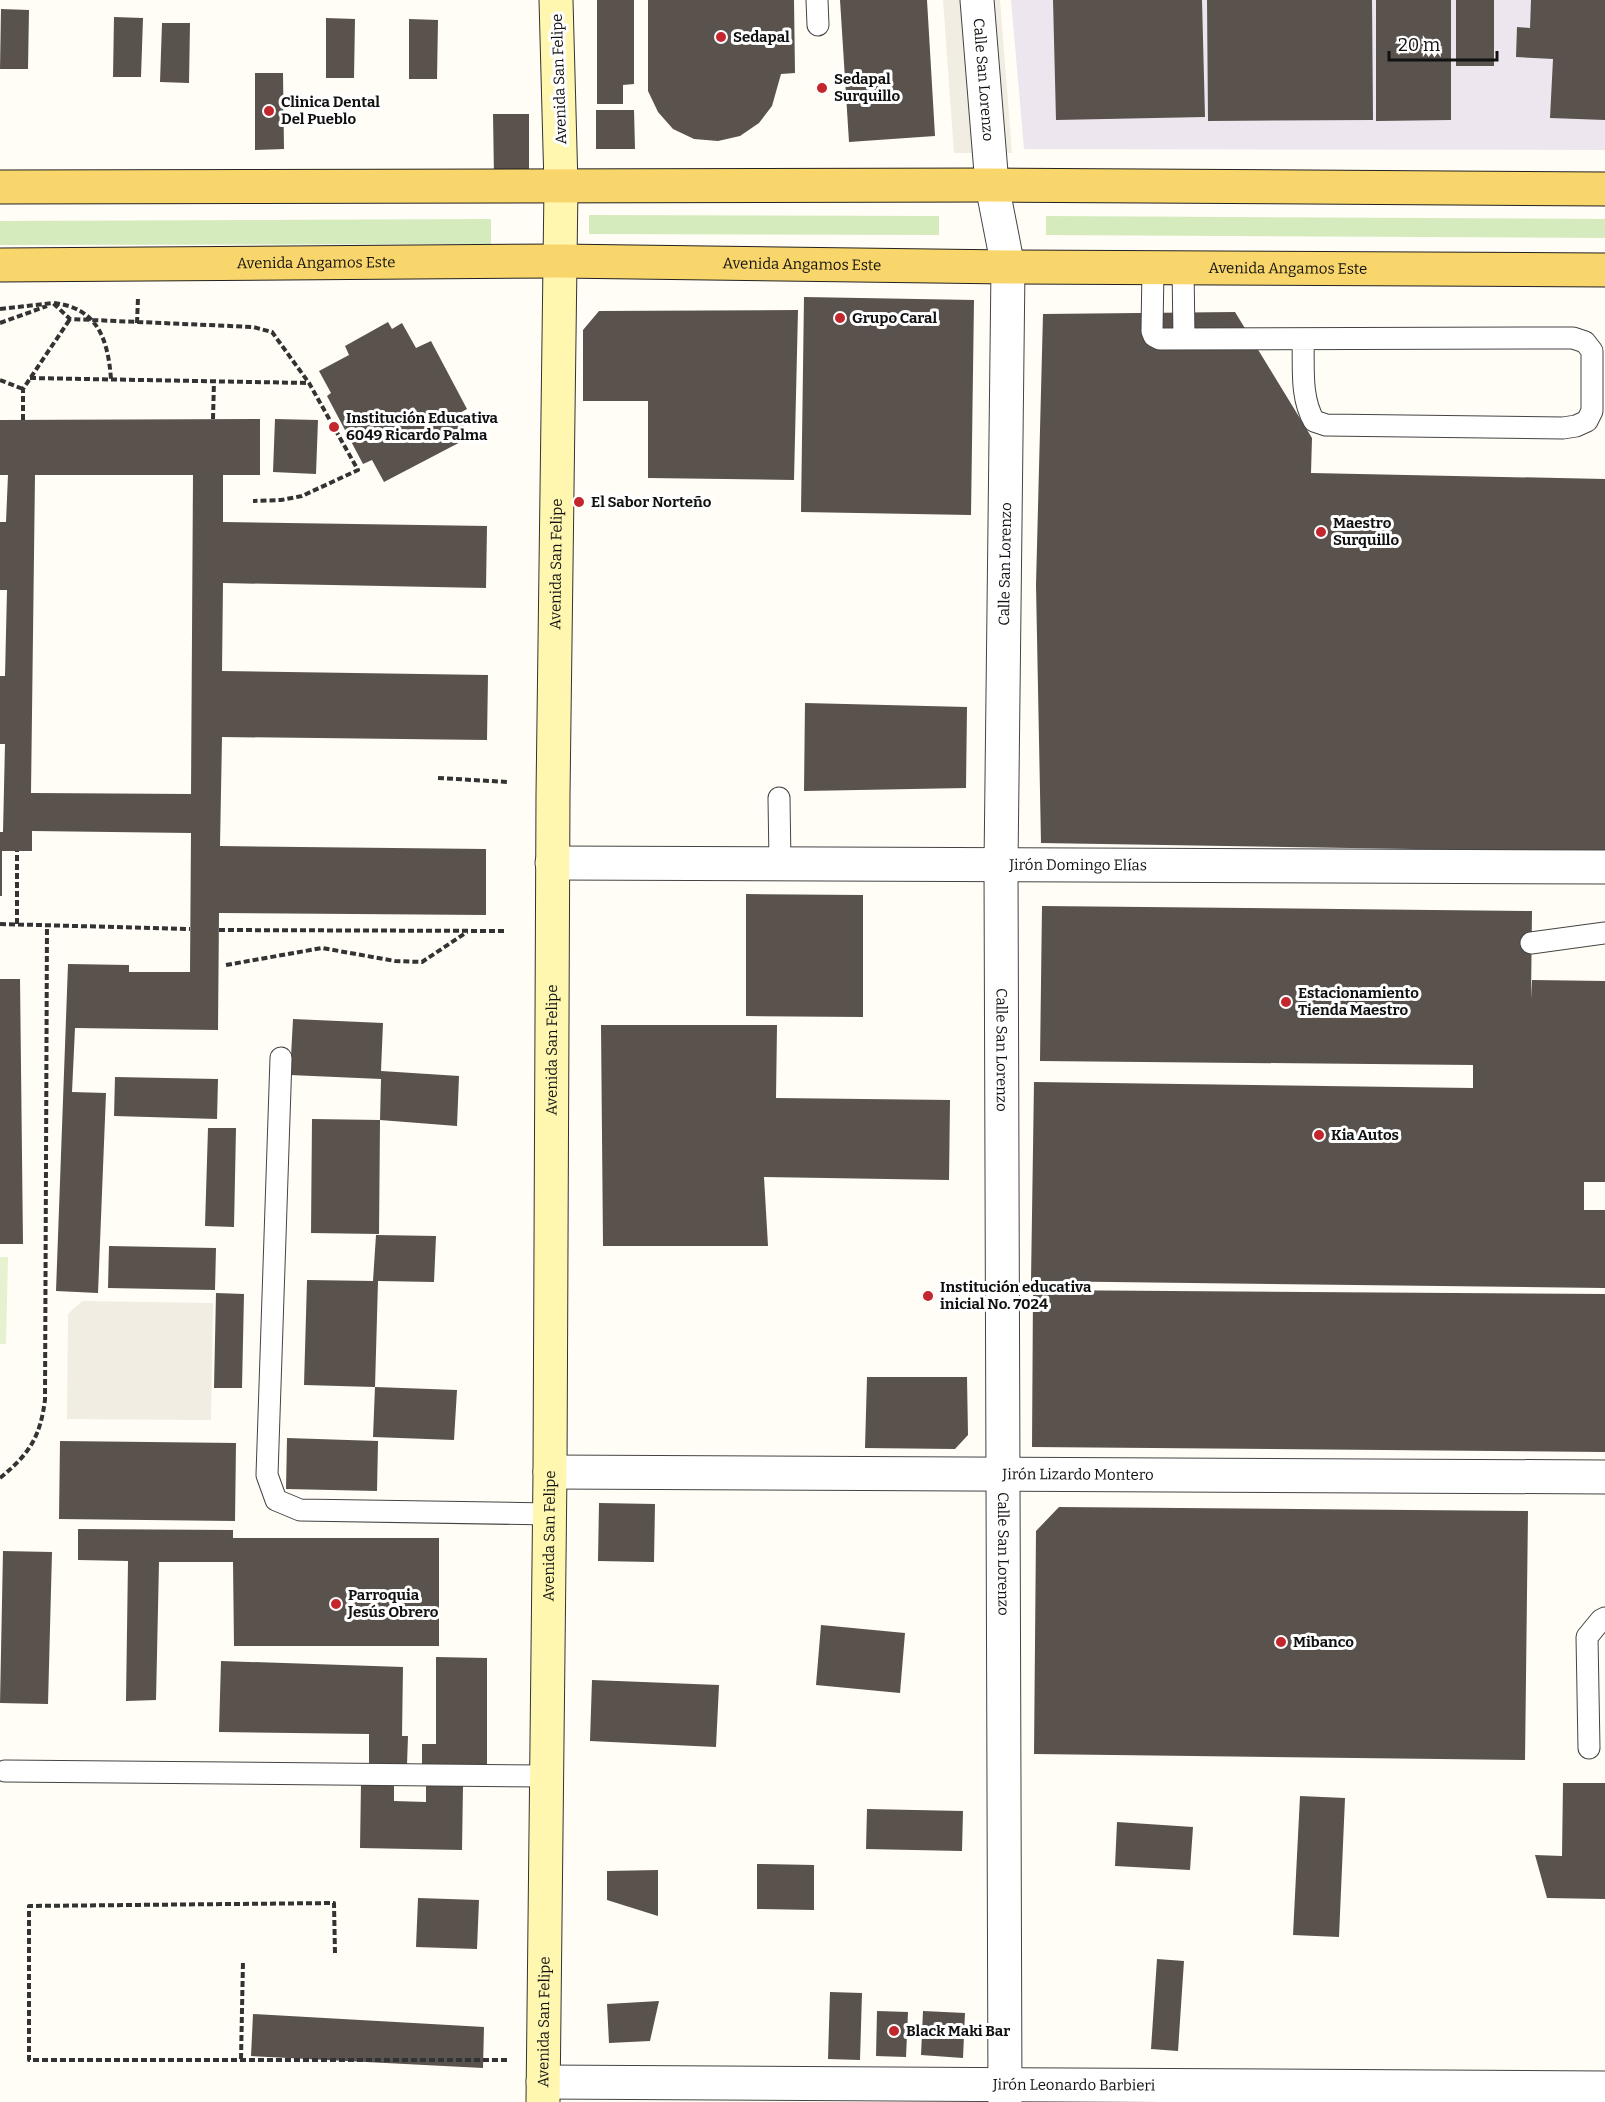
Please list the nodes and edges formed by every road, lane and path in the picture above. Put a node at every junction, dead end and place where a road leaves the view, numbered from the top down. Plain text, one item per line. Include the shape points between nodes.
1 (556, 0) edge
2 (817, 0) edge
3 (976, 0) edge
4 (818, 25) dead end
5 (992, 185) junction
6 (561, 186) junction
7 (0, 187) edge
8 (1605, 189) edge
9 (560, 261) junction
10 (0, 264) edge
11 (1008, 267) junction
12 (1168, 268) junction
13 (1605, 270) edge
14 (53, 303) junction
15 (138, 306) dead end
16 (0, 309) edge
17 (70, 320) junction
18 (93, 320) junction
19 (0, 323) edge
20 (136, 323) junction
21 (1184, 339) junction
22 (1303, 339) junction
23 (30, 378) junction
24 (111, 379) junction
25 (0, 380) edge
26 (214, 380) junction
27 (309, 384) junction
28 (23, 389) junction
29 (1598, 411) edge
30 (213, 419) dead end
31 (23, 420) dead end
32 (253, 501) dead end
33 (438, 778) dead end
34 (508, 782) dead end
35 (779, 798) dead end
36 (17, 852) dead end
37 (552, 863) junction
38 (780, 864) junction
39 (1001, 865) junction
40 (1605, 867) edge
41 (0, 924) edge
42 (17, 924) junction
43 (47, 925) junction
44 (190, 929) dead end
45 (219, 930) dead end
46 (507, 931) dead end
47 (468, 932) junction
48 (1605, 933) edge
49 (1532, 943) dead end
50 (226, 965) dead end
51 (281, 1059) dead end
52 (550, 1472) junction
53 (1004, 1473) junction
54 (1605, 1477) edge
55 (0, 1478) edge
56 (549, 1514) junction
57 (1605, 1618) edge
58 (1589, 1749) dead end
59 (5, 1771) dead end
60 (546, 1776) junction
61 (335, 1953) dead end
62 (243, 1961) dead end
63 (241, 2059) junction
64 (543, 2081) edge
65 (1605, 2088) edge
66 (1005, 2093) edge
67 (1570, 2095) edge

1 - 6 street, Avenida San Felipe
2 - 4 lane
3 - 5 street, Calle San Lorenzo
5 - 6 main road
5 - 8 main road
5 - 11 street, Calle San Lorenzo
6 - 7 main road
6 - 9 street, Avenida San Felipe
9 - 10 main road, Avenida Angamos Este
9 - 11 main road, Avenida Angamos Este
9 - 37 street, Avenida San Felipe
11 - 12 main road, Avenida Angamos Este
11 - 39 street, Calle San Lorenzo
12 - 13 main road, Avenida Angamos Este
12 - 21 lane
12 - 21 lane via 1152,311 1154,336
14 - 16 path
14 - 17 path
14 - 18 path via 69,305
14 - 19 path
15 - 20 path
17 - 18 path
17 - 23 path
18 - 20 path
18 - 24 path via 110,355
20 - 27 path via 253,327 272,332
21 - 22 lane
22 - 29 lane via 1573,338 1585,342 1592,351
22 - 29 lane via 1308,410 1314,422 1326,425 1563,428 1587,421
23 - 24 path
23 - 28 path
24 - 26 path
25 - 28 path
26 - 27 path
26 - 30 path
27 - 32 path via 358,470 302,496
28 - 31 path
33 - 34 path
35 - 38 lane
36 - 42 path
37 - 38 street, Jirón Domingo Elías
37 - 52 street, Avenida San Felipe
38 - 39 street, Jirón Domingo Elías
39 - 40 street, Jirón Domingo Elías
39 - 53 street, Calle San Lorenzo
41 - 42 path
42 - 43 path
43 - 44 path
43 - 55 path via 45,1400 42,1419 26,1455
45 - 47 path
46 - 47 path
47 - 50 path via 422,962 322,948
48 - 49 lane
51 - 56 lane via 267,1475 276,1500 300,1510
52 - 53 street, Jirón Lizardo Montero
52 - 56 street, Avenida San Felipe
53 - 54 street, Jirón Lizardo Montero
53 - 66 street, Calle San Lorenzo
56 - 60 street, Avenida San Felipe
57 - 58 lane via 1587,1637
59 - 60 lane
60 - 64 street, Avenida San Felipe
61 - 63 path via 334,1903 29,1906 29,2060
62 - 63 path
63 - 64 path
64 - 66 street, Jirón Leonardo Barbieri
65 - 67 street, Jirón Leonardo Barbieri
66 - 67 street, Jirón Leonardo Barbieri

